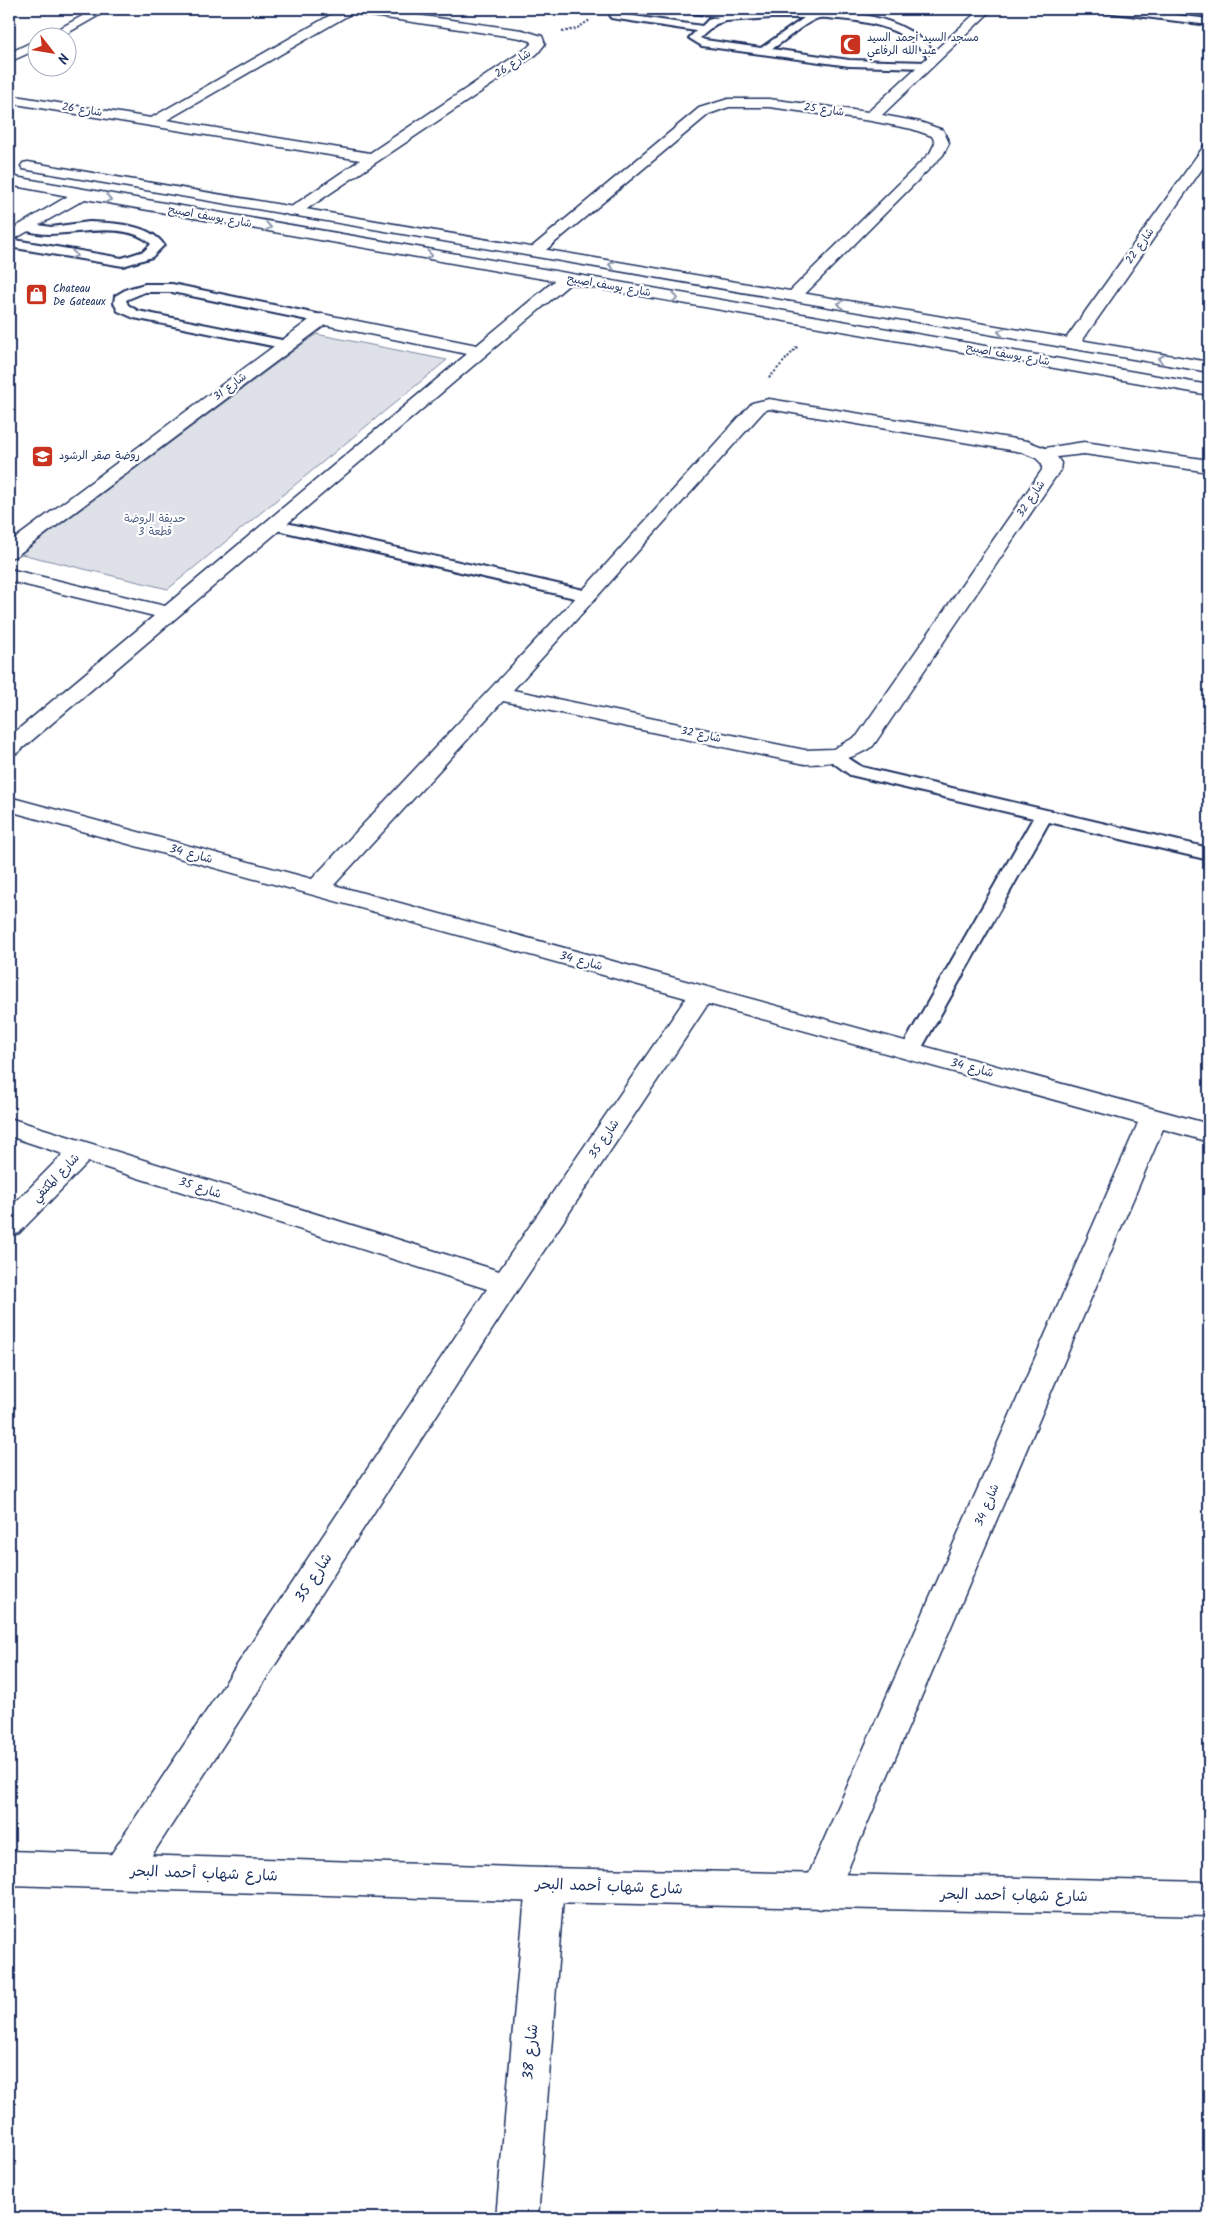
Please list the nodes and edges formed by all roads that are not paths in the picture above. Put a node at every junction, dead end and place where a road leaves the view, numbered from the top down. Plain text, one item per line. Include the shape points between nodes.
1 (104, 9) edge
2 (350, 9) edge
3 (686, 9) edge
4 (823, 9) edge
5 (987, 9) edge
6 (1105, 9) edge
7 (618, 12) edge
8 (814, 15) junction
9 (744, 17) junction
10 (1209, 22) edge
11 (67, 28) edge
12 (703, 29) junction
13 (28, 48) edge
14 (763, 51) junction
15 (9, 58) edge
16 (930, 61) junction
17 (9, 99) edge
18 (871, 117) junction
19 (154, 122) junction
20 (1209, 149) edge
21 (374, 158) junction
22 (9, 162) edge
23 (9, 181) edge
24 (81, 195) junction
25 (293, 212) junction
26 (27, 227) junction
27 (67, 228) junction
28 (9, 237) edge
29 (9, 243) edge
30 (36, 248) junction
31 (535, 251) junction
32 (566, 279) junction
33 (793, 296) junction
34 (864, 308) junction
35 (322, 319) junction
36 (928, 319) junction
37 (846, 327) junction
38 (911, 339) junction
39 (1071, 344) junction
40 (287, 345) junction
41 (480, 351) junction
42 (1209, 367) edge
43 (1209, 390) edge
44 (1043, 454) junction
45 (1209, 466) edge
46 (274, 525) junction
47 (9, 552) edge
48 (9, 575) edge
49 (588, 596) junction
50 (168, 613) junction
51 (498, 693) junction
52 (9, 748) edge
53 (833, 756) junction
54 (9, 804) edge
55 (1044, 815) junction
56 (1209, 854) edge
57 (317, 889) junction
58 (702, 994) junction
59 (910, 1051) junction
60 (1154, 1118) junction
61 (9, 1127) edge
62 (1209, 1133) edge
63 (83, 1150) junction
64 (9, 1226) edge
65 (506, 1284) junction
66 (9, 1868) edge
67 (121, 1871) junction
68 (545, 1885) junction
69 (820, 1892) junction
70 (1209, 1899) edge
71 (517, 2218) edge

1 - 11 street
2 - 19 street, شارع 26
2 - 21 street, شارع 26 via 534,37 538,44
3 - 9 lane
4 - 8 lane
5 - 16 street
6 - 10 lane
7 - 12 lane
8 - 9 lane
8 - 14 lane
8 - 16 lane via 850,17 892,27 919,40
9 - 12 lane via 719,19
12 - 14 lane via 694,38 697,41
13 - 15 street
14 - 16 lane via 849,63
16 - 18 street
17 - 19 street, شارع 26
18 - 31 street, شارع 25 via 762,102 714,106
18 - 33 street, شارع 25 via 934,131 941,136 941,147
19 - 21 street, شارع 26
20 - 39 street, شارع 22
21 - 25 street, شارع 26
22 - 25 street, شارع يوسف اصبيح
23 - 24 street, شارع يوسف اصبيح
24 - 26 street
24 -> 32 street, شارع يوسف اصبيح
25 - 31 street, شارع يوسف اصبيح
26 - 27 lane
26 - 28 street
27 - 30 lane
30 -> 27 lane via 123,262 148,254 158,245 147,236 118,229
29 - 30 lane
33 -> 31 street, شارع يوسف اصبيح
32 -> 37 street, شارع يوسف اصبيح
32 - 41 street
34 -> 33 street, شارع يوسف اصبيح
34 - 36 street, شارع يوسف اصبيح
34 - 37 street via 870,318
35 - 40 street, شارع 31
35 - 40 lane via 172,288 147,288 120,299 123,308 134,314
35 - 41 street
36 - 38 street via 905,324 901,329
39 -> 36 street, شارع يوسف اصبيح
37 - 38 street, شارع يوسف اصبيح
38 - 43 street, شارع يوسف اصبيح
42 -> 39 street, شارع يوسف اصبيح
40 - 47 street, شارع 31
41 - 46 street
44 - 45 street via 1084,448
44 - 49 street via 1027,447 764,405 755,409
44 - 53 street, شارع 32 via 1052,463 1051,470 865,741 846,753
46 - 49 lane
46 - 50 street
48 - 50 street
49 - 51 street
50 - 52 street
51 - 53 street, شارع 32 via 805,757
51 - 57 street
53 - 55 lane via 856,771
54 - 57 street, شارع 34
55 - 56 lane
55 - 59 lane
57 - 58 street, شارع 34
58 - 59 street, شارع 34
58 - 65 street, شارع 35
59 - 60 street, شارع 34
60 - 62 street, شارع 34
60 - 69 street, شارع 34
61 - 63 street, شارع 35
63 - 64 street, شارع المكتفي
63 - 65 street, شارع 35
65 - 67 street, شارع 35
66 - 67 street, شارع شهاب أحمد البحر
67 - 68 street, شارع شهاب أحمد البحر
68 - 69 street, شارع شهاب أحمد البحر
68 - 71 street, شارع 38
69 - 70 street, شارع شهاب أحمد البحر

